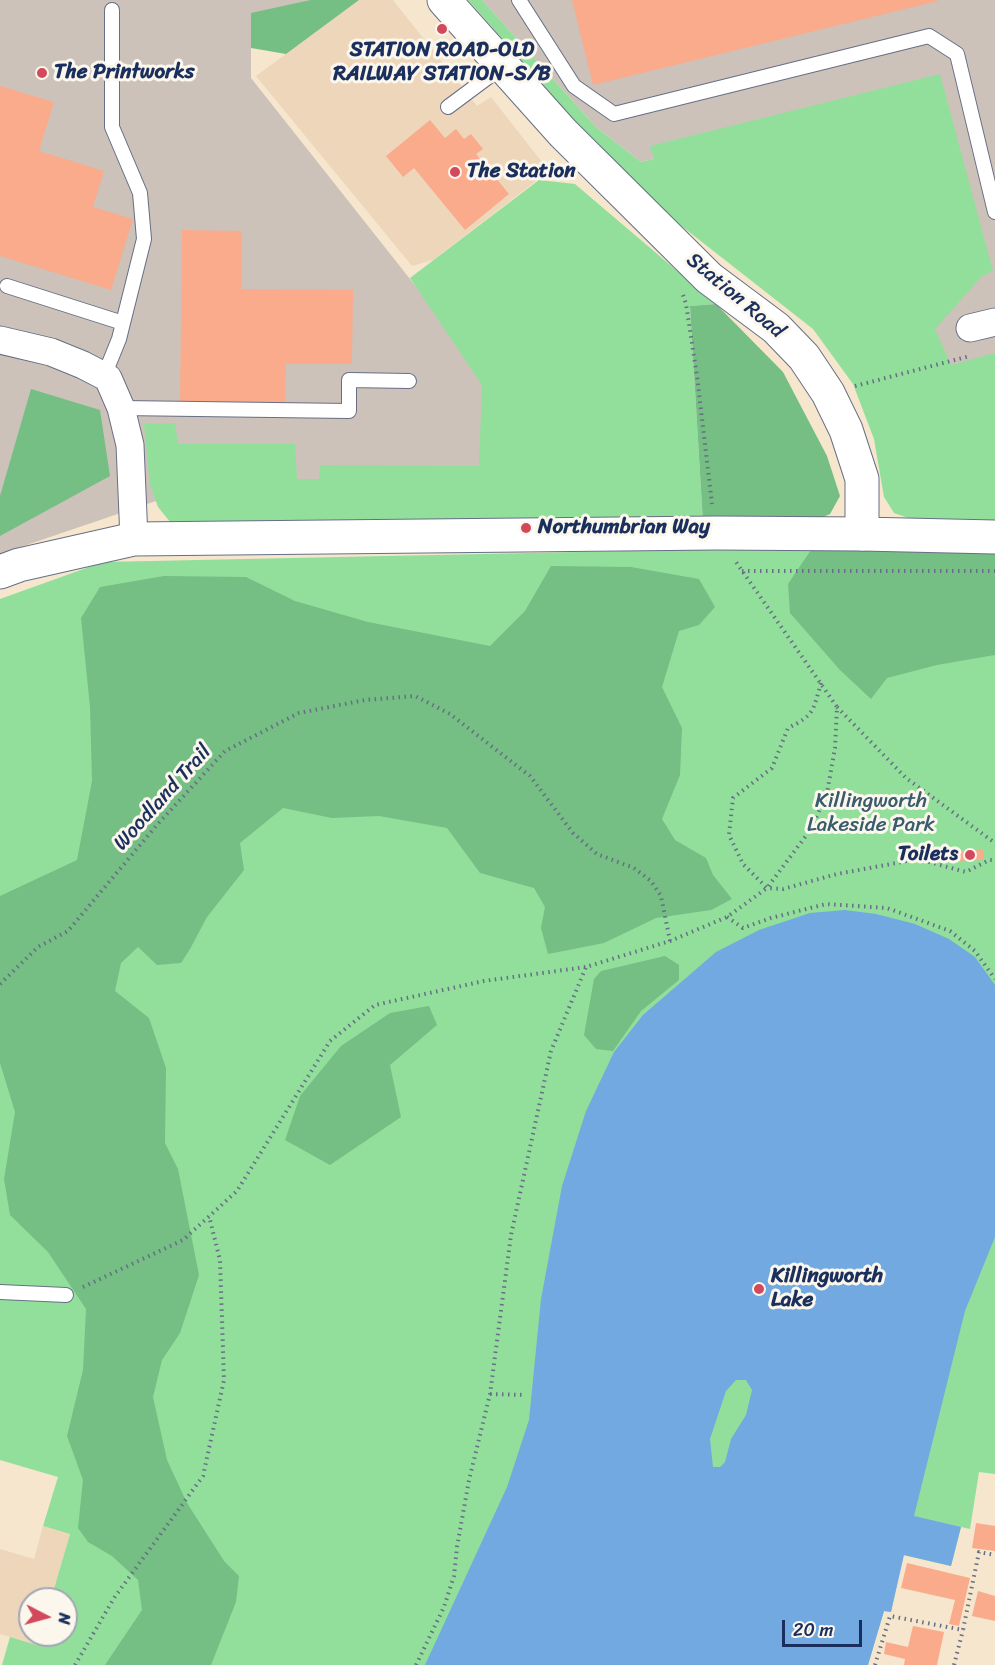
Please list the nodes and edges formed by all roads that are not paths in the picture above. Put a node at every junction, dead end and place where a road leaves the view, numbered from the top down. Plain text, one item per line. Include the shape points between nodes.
1 (444, 0) edge
2 (519, 0) edge
3 (112, 10) dead end
4 (503, 66) junction
5 (448, 107) dead end
6 (995, 212) edge
7 (7, 286) dead end
8 (123, 322) junction
9 (0, 340) edge
10 (104, 376) junction
11 (409, 381) dead end
12 (121, 408) junction
13 (862, 534) junction
14 (995, 537) edge
15 (134, 539) junction
16 (0, 572) edge
17 (0, 1292) edge
18 (66, 1295) road end

1 - 4 street, Station Road
2 - 6 lane via 574,86 614,114 929,36 957,54
3 - 8 lane via 112,127 140,193 144,239
4 - 5 lane
4 - 13 street, Station Road via 563,133 709,278 776,328 804,357 846,430 861,479
7 - 8 lane
8 - 10 lane
9 - 10 street via 51,352
10 - 12 street
11 - 12 lane via 350,380 349,411
12 - 15 street via 130,445
13 - 14 street
13 - 15 street
15 - 16 street
17 - 18 lane

